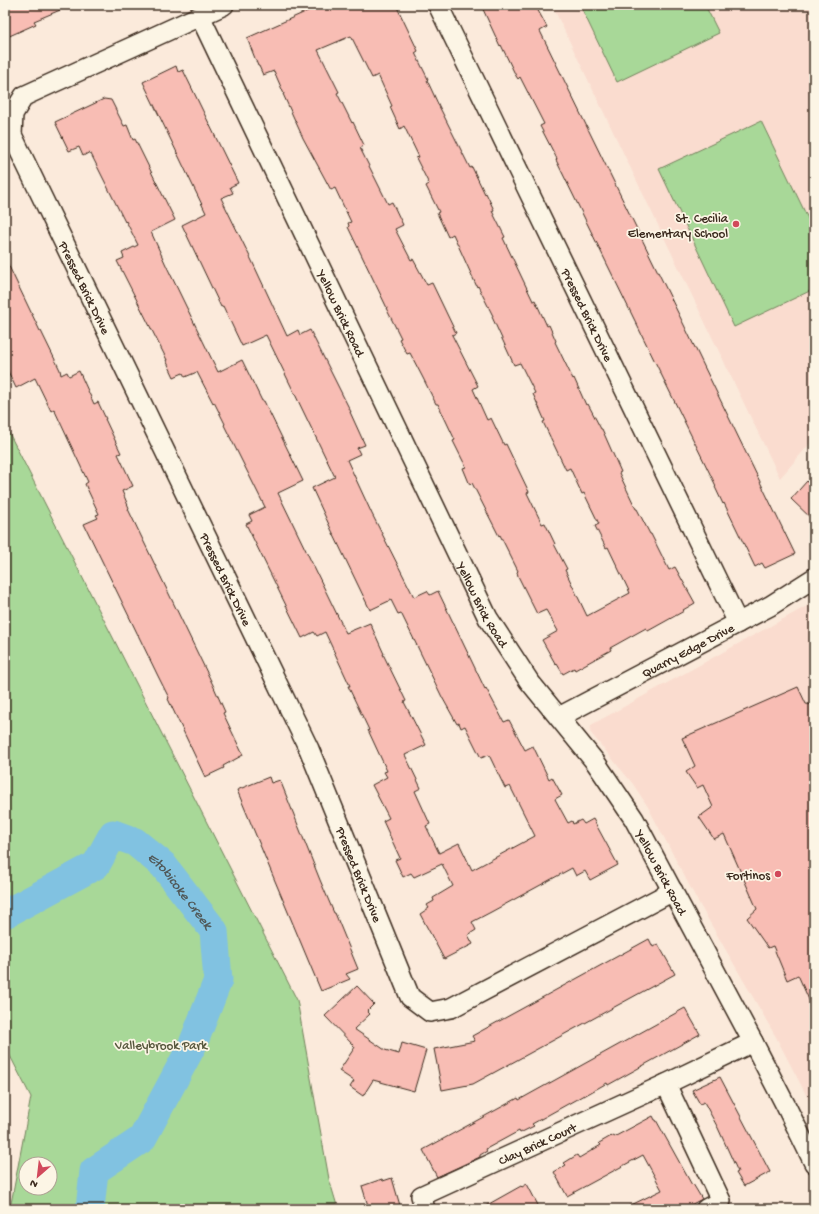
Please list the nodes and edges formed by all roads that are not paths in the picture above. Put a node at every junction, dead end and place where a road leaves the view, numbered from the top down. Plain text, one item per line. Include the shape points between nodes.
1 (224, 5) edge
2 (438, 5) edge
3 (200, 16) junction
4 (814, 578) edge
5 (738, 623) junction
6 (559, 717) junction
7 (673, 891) junction
8 (753, 1042) junction
9 (666, 1084) junction
10 (814, 1163) edge
11 (425, 1209) edge
12 (706, 1209) edge

1 - 3 street, Pressed Brick Drive
2 - 5 street, Pressed Brick Drive
3 - 6 street, Yellow Brick Road via 488,618 529,681
3 - 7 street, Pressed Brick Drive via 24,96 13,114 12,135 309,749 410,997 430,1012 451,1008
4 - 5 street, Quarry Edge Drive
5 - 6 street, Quarry Edge Drive
6 - 7 street, Yellow Brick Road via 596,763 634,819
7 - 8 street, Yellow Brick Road
8 - 9 street, Clay Brick Court
8 - 10 street, Yellow Brick Road
9 - 11 street, Clay Brick Court via 420,1196
9 - 12 street via 721,1201

